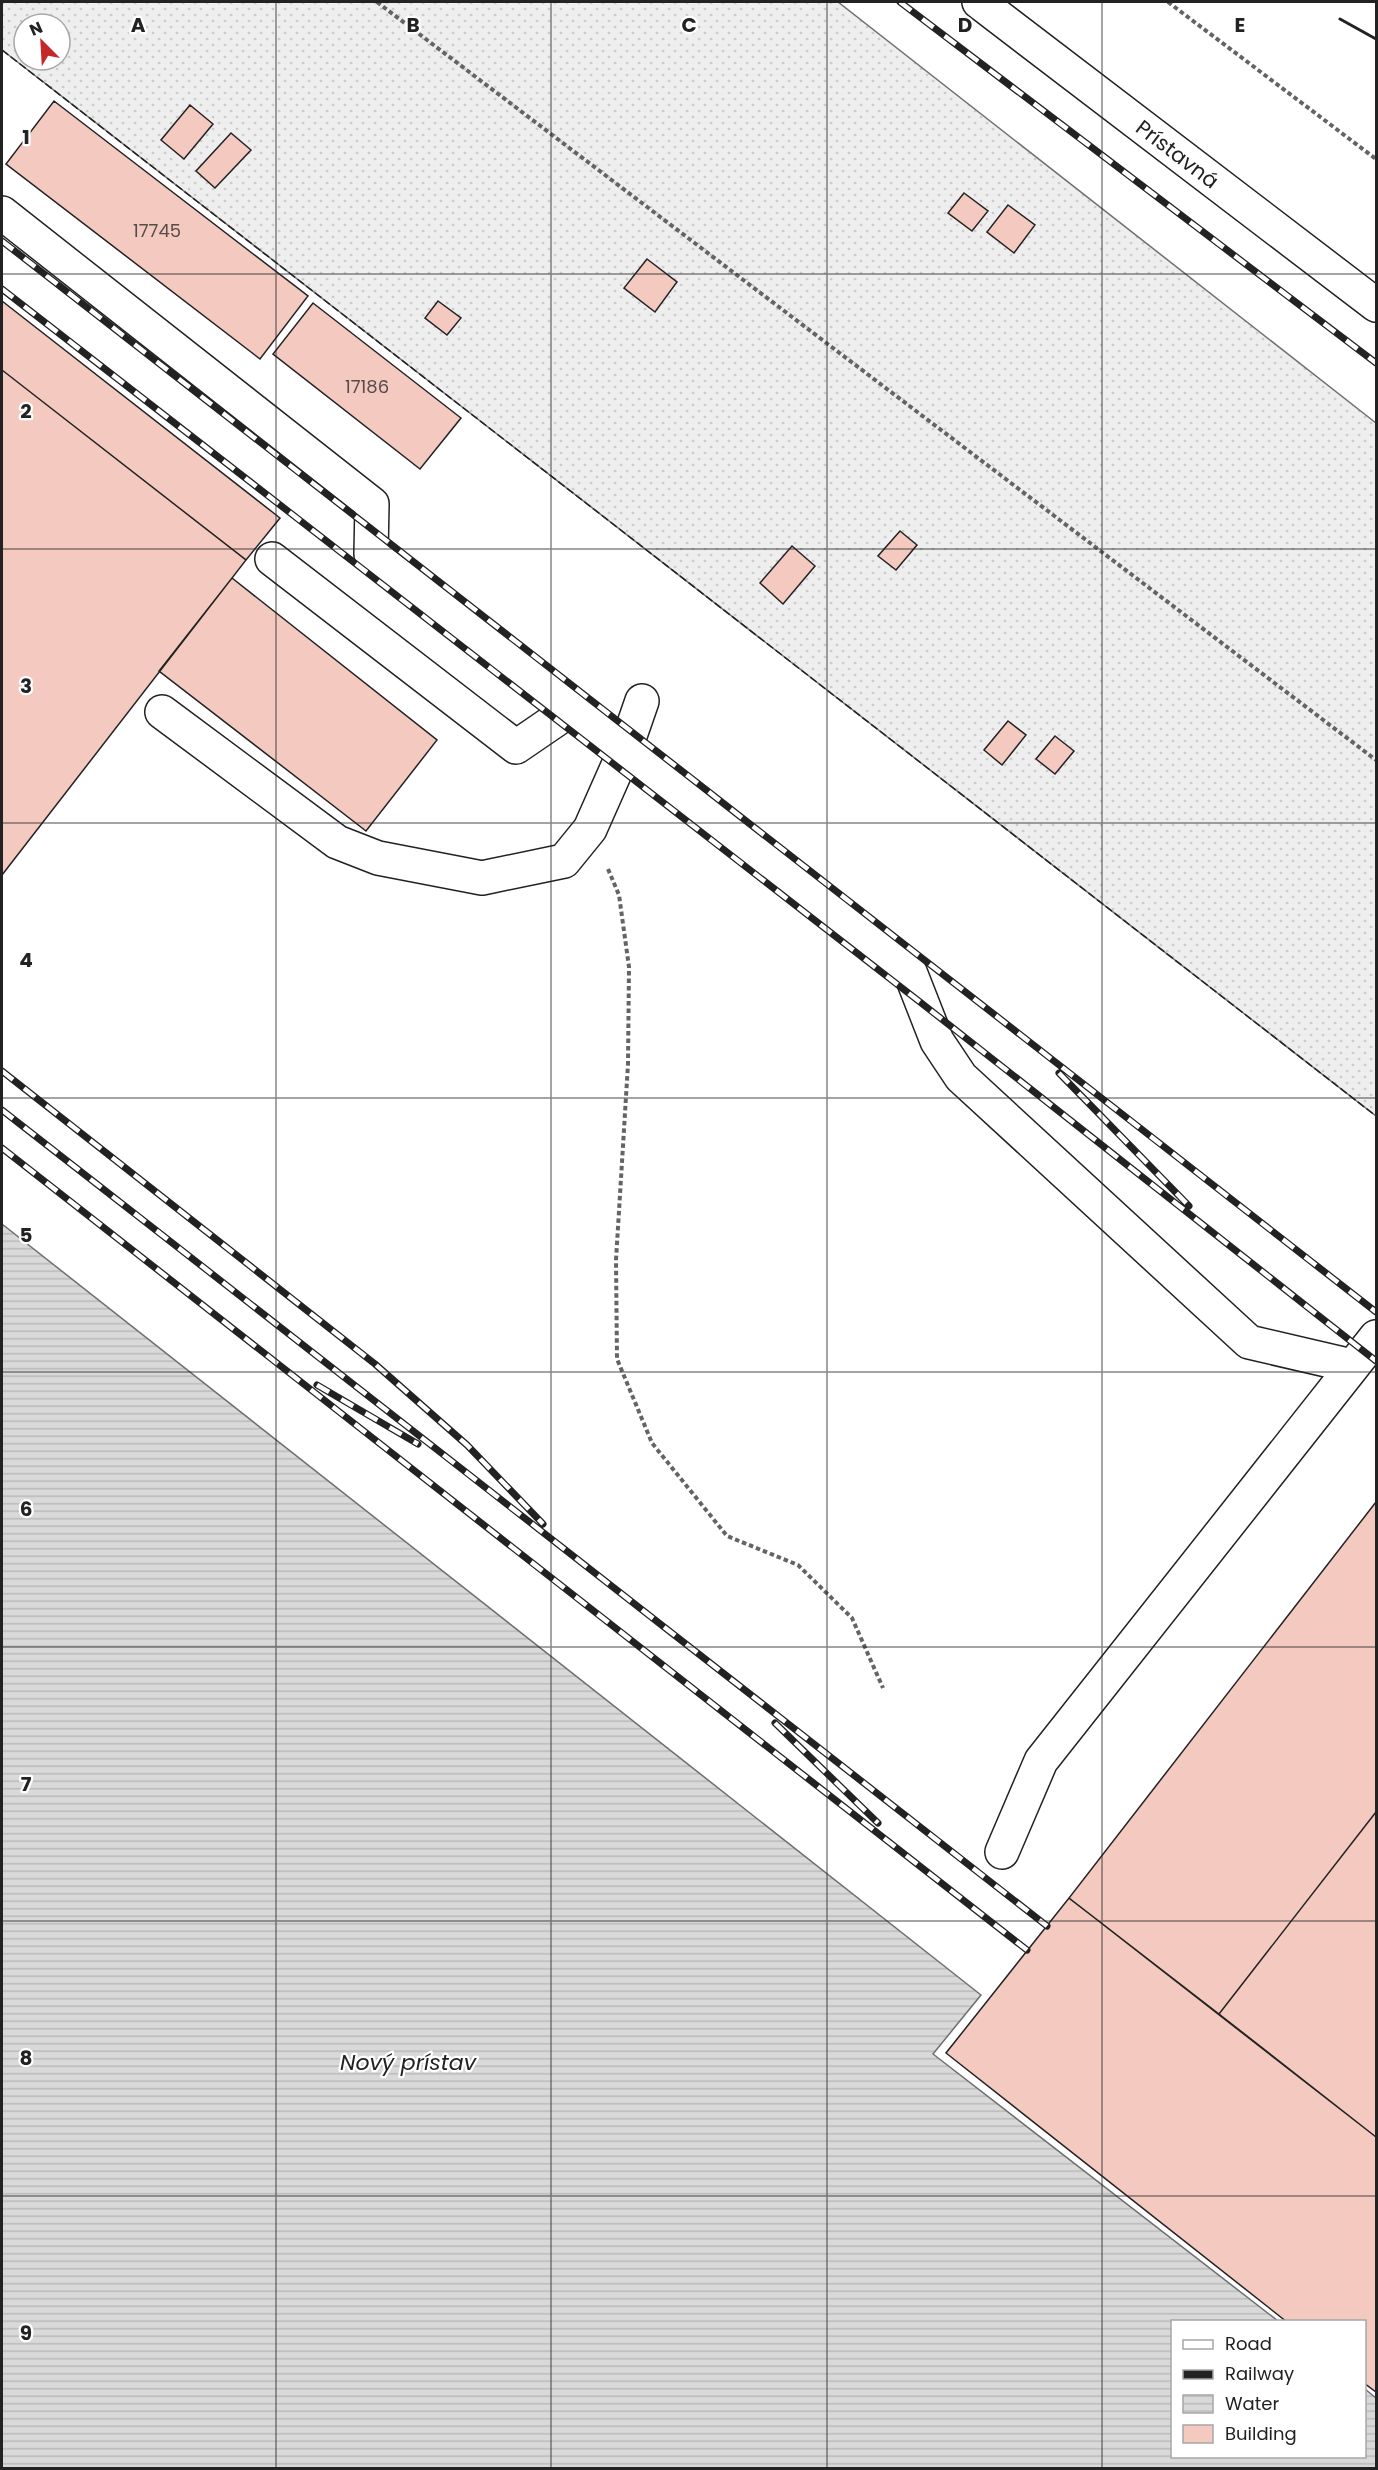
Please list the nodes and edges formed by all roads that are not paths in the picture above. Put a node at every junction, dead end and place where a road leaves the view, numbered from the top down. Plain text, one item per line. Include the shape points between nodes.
1 (979, 2) edge
2 (2, 213) edge
3 (1377, 305) edge
4 (272, 559) dead end
5 (642, 701) dead end
6 (569, 705) junction
7 (162, 712) dead end
8 (625, 750) junction
9 (1377, 1337) edge
10 (1352, 1366) junction
11 (1002, 1852) dead end

1 - 3 street, Prístavná
2 - 6 street via 372,504 371,554
4 - 6 street via 516,747 557,719
5 - 8 street
6 - 8 street
7 - 8 street via 337,842 378,858 482,878 564,861 590,830
8 - 10 street via 910,972 937,1041 961,1077 1249,1342
9 - 10 street
10 - 11 street via 1041,1761

